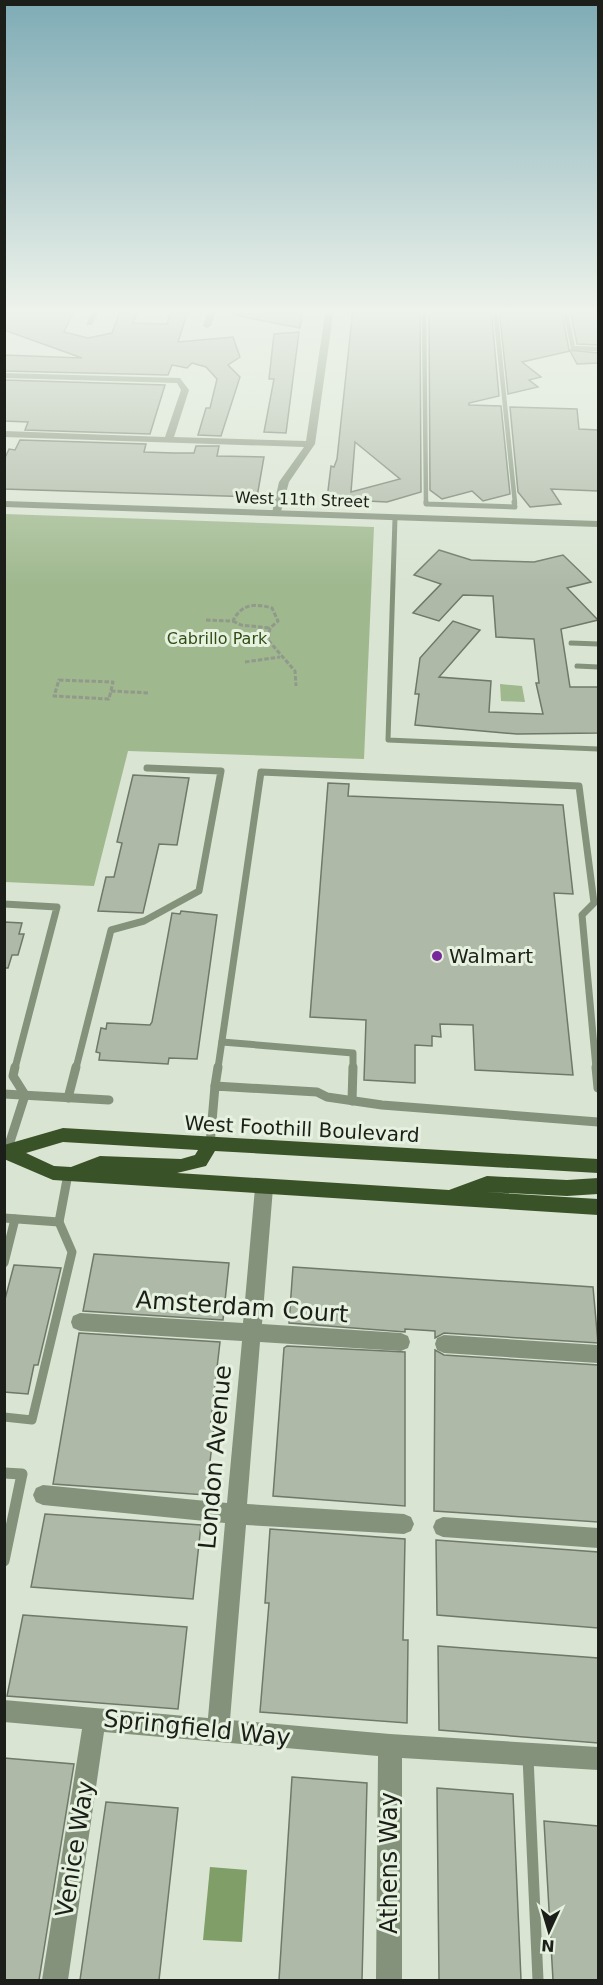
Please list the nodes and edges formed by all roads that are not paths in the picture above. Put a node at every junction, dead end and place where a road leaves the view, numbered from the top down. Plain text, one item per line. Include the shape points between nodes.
1 (181, 401) edge
2 (316, 401) edge
3 (425, 401) edge
4 (504, 401) edge
5 (4, 434) edge
6 (169, 439) junction
7 (310, 444) junction
8 (4, 504) edge
9 (477, 506) junction
10 (278, 513) junction
11 (394, 518) junction
12 (478, 520) junction
13 (598, 524) edge
14 (571, 643) dead end
15 (598, 644) edge
16 (577, 666) dead end
17 (598, 668) edge
18 (598, 749) edge
19 (147, 768) dead end
20 (4, 904) edge
21 (222, 1042) junction
22 (215, 1086) junction
23 (598, 1088) edge
24 (4, 1094) edge
25 (25, 1095) junction
26 (68, 1098) junction
27 (109, 1100) dead end
28 (352, 1101) junction
29 (598, 1122) edge
30 (210, 1145) junction
31 (5, 1152) edge
32 (598, 1166) edge
33 (68, 1174) junction
34 (598, 1186) edge
35 (264, 1188) junction
36 (445, 1198) junction
37 (598, 1206) edge
38 (4, 1218) edge
39 (15, 1219) junction
40 (58, 1222) junction
41 (4, 1263) edge
42 (80, 1322) dead end
43 (252, 1332) junction
44 (401, 1342) dead end
45 (444, 1344) dead end
46 (598, 1354) edge
47 (4, 1417) edge
48 (4, 1473) edge
49 (43, 1495) dead end
50 (236, 1514) junction
51 (404, 1524) dead end
52 (443, 1527) dead end
53 (598, 1538) edge
54 (4, 1561) edge
55 (4, 1711) edge
56 (95, 1718) junction
57 (218, 1731) junction
58 (390, 1746) junction
59 (528, 1755) junction
60 (598, 1760) edge
61 (55, 1980) edge
62 (389, 1980) edge
63 (538, 1980) edge

1 - 6 street
2 - 7 street
3 - 9 lane via 426,504
4 - 9 lane via 515,507
5 - 6 street
6 - 7 street
7 - 10 street via 284,482
8 - 10 street, West 11th Street
9 - 12 lane
10 - 11 street, West 11th Street
11 - 12 street, West 11th Street
11 - 18 lane via 388,740
12 - 13 street, West 11th Street
14 - 15 lane
16 - 17 lane
19 - 26 lane via 221,771 199,891 144,921 111,930
20 - 25 lane via 57,907 13,1076
21 - 22 lane
21 - 23 lane via 261,772 579,786 594,903 582,915
21 - 28 lane via 353,1053
22 - 28 lane via 317,1092
22 - 30 lane
24 - 25 lane
25 - 26 lane
25 - 31 lane
26 - 27 lane
28 - 29 lane
30 - 31 main road, West Foothill Boulevard via 63,1135
30 - 32 main road, West Foothill Boulevard
30 - 33 main road via 200,1161 181,1166 100,1163
31 - 33 main road via 53,1173
33 - 35 main road
33 - 40 lane
34 - 36 main road via 487,1184
35 - 36 main road
35 - 43 street, London Avenue
36 - 37 main road
38 - 39 lane
39 - 40 lane
39 - 41 lane
40 - 47 lane via 72,1252 32,1420
42 - 43 street, Amsterdam Court
43 - 44 street, Amsterdam Court
43 - 50 street, London Avenue
45 - 46 street
48 - 54 lane via 22,1474
49 - 50 street
50 - 51 street
50 - 57 street, London Avenue
52 - 53 street
55 - 56 street, Springfield Way
56 - 57 street, Springfield Way
56 - 61 street, Venice Way
57 - 58 street, Springfield Way
58 - 59 street, Springfield Way
58 - 62 street, Athens Way
59 - 60 street, Springfield Way
59 - 63 lane

